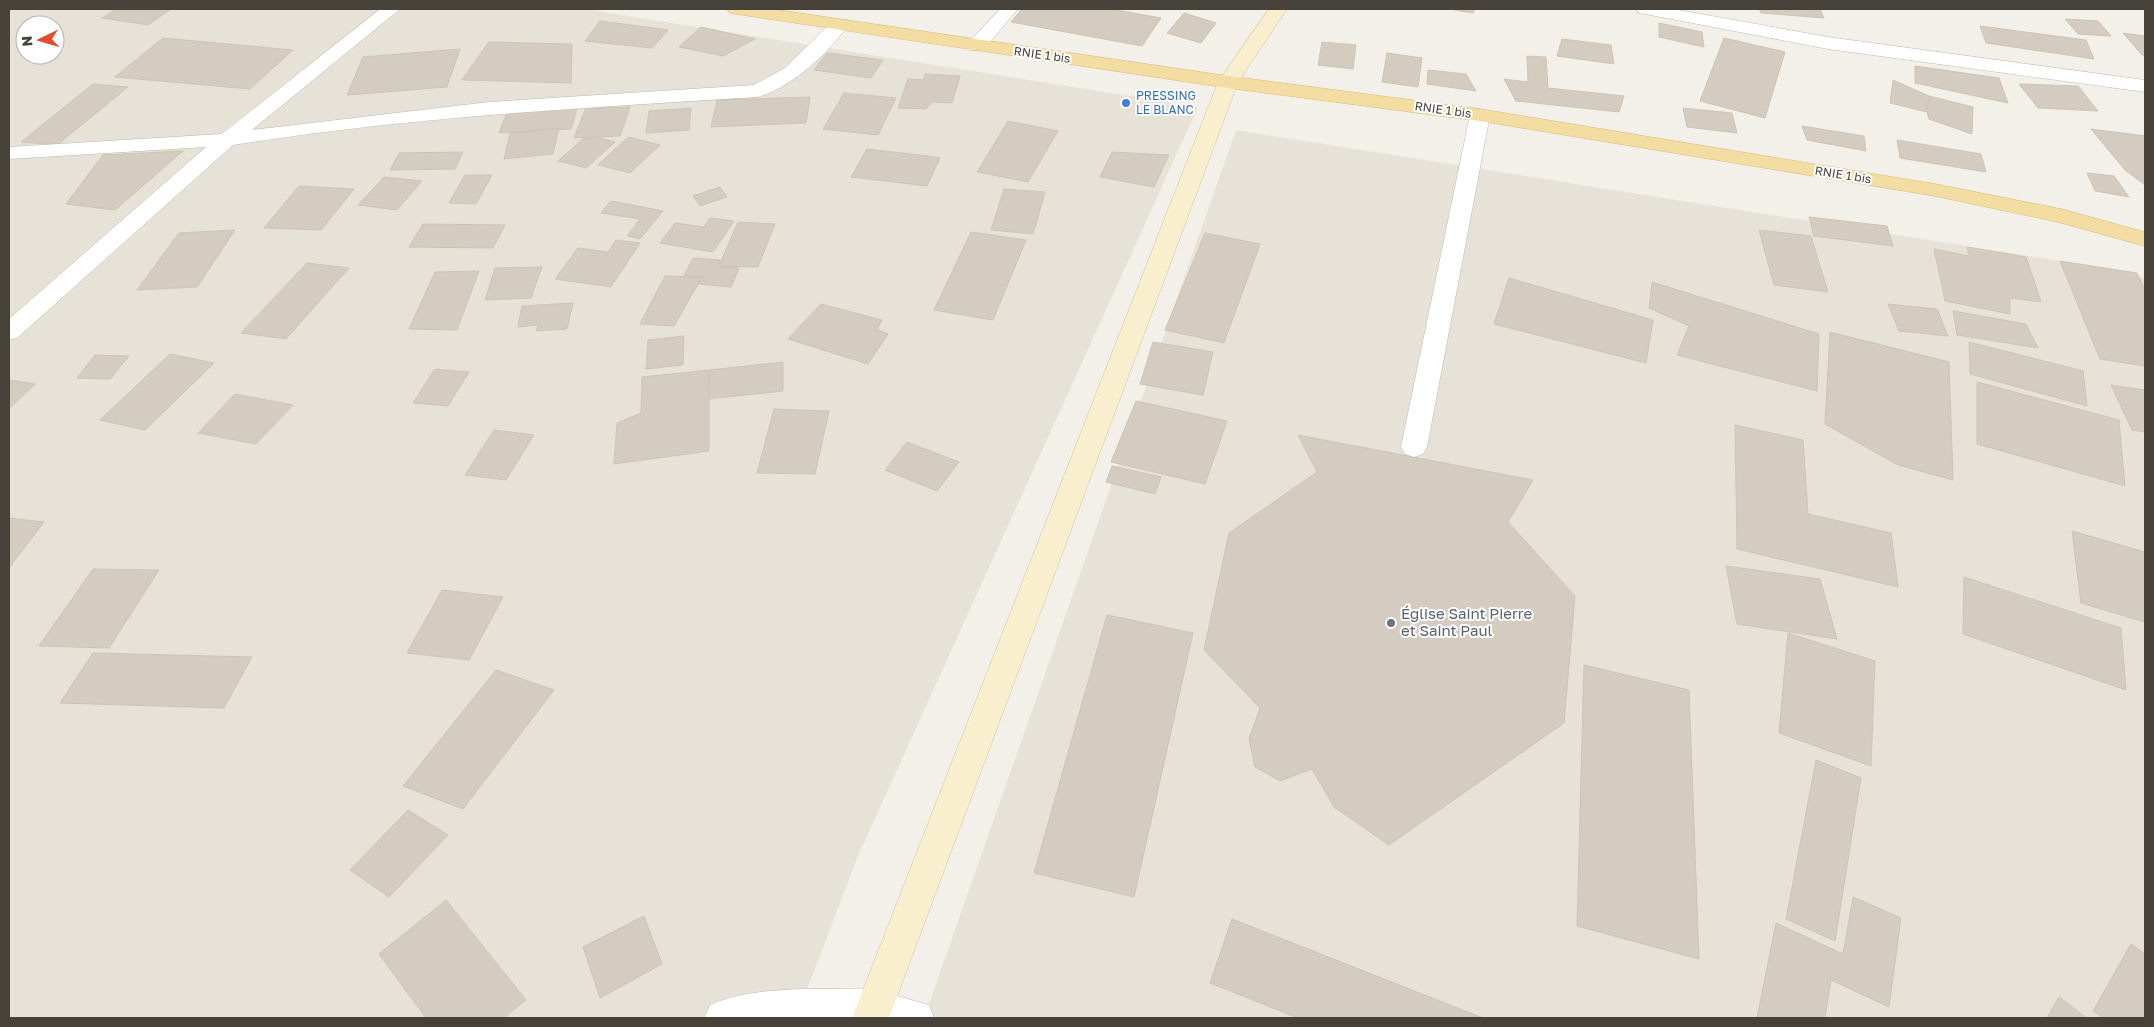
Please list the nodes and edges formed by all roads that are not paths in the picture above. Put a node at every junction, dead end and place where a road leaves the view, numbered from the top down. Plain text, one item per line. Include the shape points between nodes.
1 (391, 9) edge
2 (736, 9) edge
3 (1009, 9) edge
4 (1278, 9) edge
5 (1645, 9) edge
6 (840, 24) junction
7 (976, 46) junction
8 (1228, 82) junction
9 (2145, 86) edge
10 (1480, 115) junction
11 (227, 140) junction
12 (9, 152) edge
13 (2145, 239) edge
14 (9, 332) edge
15 (1414, 447) dead end
16 (871, 1013) edge
17 (723, 1018) edge
18 (916, 1018) edge

1 - 11 street
2 - 6 main road, RNIE 1 bis
3 - 7 street
4 - 8 street
5 - 9 street via 1828,43
6 - 7 main road, RNIE 1 bis
6 - 11 street via 785,79 757,91 489,108
7 - 8 main road, RNIE 1 bis
8 - 10 main road, RNIE 1 bis
8 - 16 street
10 - 13 main road, RNIE 1 bis via 1935,190 2061,216
10 - 15 street
11 - 12 street
11 - 14 street
16 - 17 street via 761,1010
16 - 18 street

